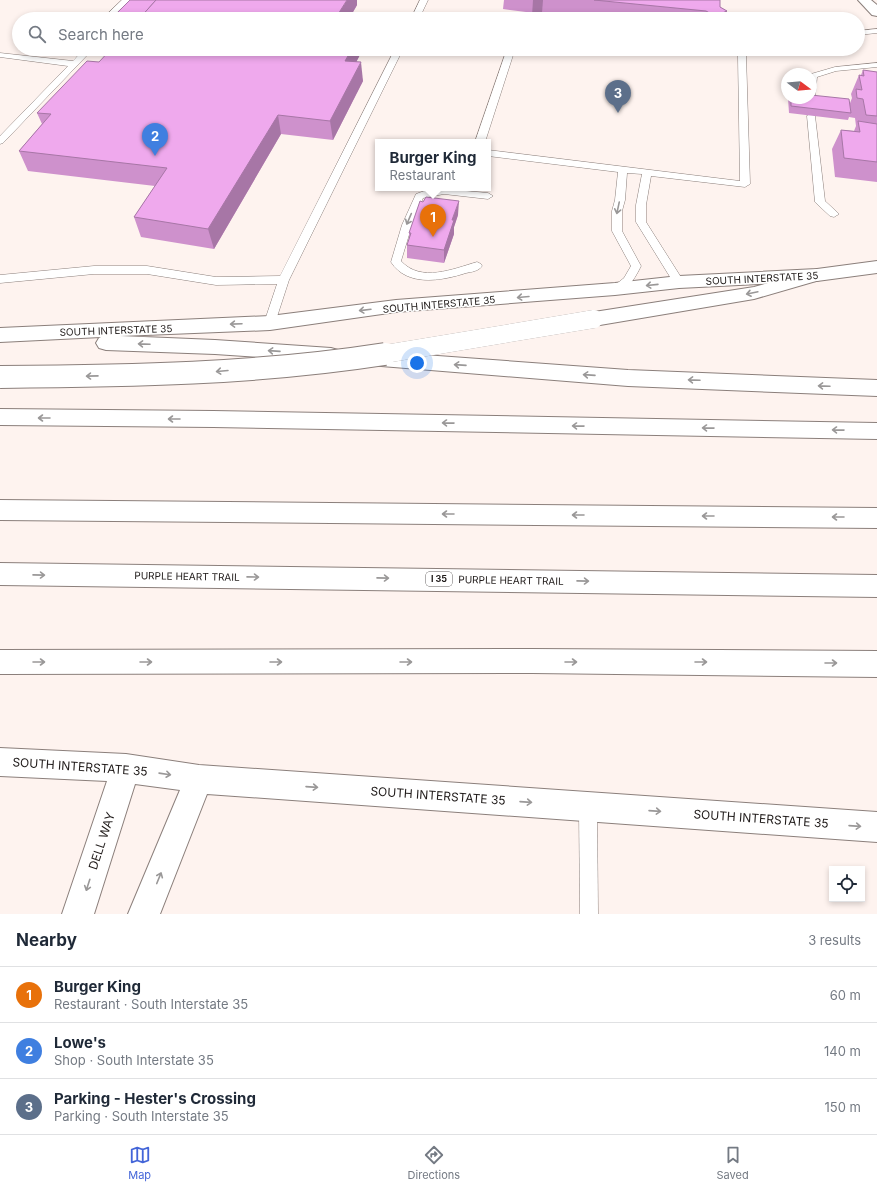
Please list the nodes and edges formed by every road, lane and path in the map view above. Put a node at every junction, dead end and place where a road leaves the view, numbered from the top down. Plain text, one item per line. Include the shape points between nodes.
1 (126, 0) edge
2 (424, 0) edge
3 (113, 12) edge
4 (418, 12) edge
5 (877, 31) edge
6 (865, 32) edge
7 (0, 56) edge
8 (82, 56) edge
9 (396, 56) edge
10 (509, 56) edge
11 (742, 56) edge
12 (75, 64) junction
13 (877, 65) edge
14 (817, 74) edge
15 (811, 116) edge
16 (481, 139) edge
17 (0, 141) edge
18 (491, 154) edge
19 (623, 169) junction
20 (648, 172) junction
21 (488, 196) dead end
22 (834, 214) dead end
23 (476, 266) dead end
24 (877, 267) edge
25 (817, 276) junction
26 (0, 279) edge
27 (284, 280) junction
28 (679, 282) junction
29 (615, 289) junction
30 (270, 323) junction
31 (0, 335) edge
32 (0, 340) edge
33 (0, 377) edge
34 (877, 388) edge
35 (0, 417) edge
36 (877, 431) edge
37 (0, 510) edge
38 (877, 518) edge
39 (0, 574) edge
40 (877, 586) edge
41 (0, 662) edge
42 (877, 664) edge
43 (0, 762) edge
44 (126, 768) junction
45 (199, 779) junction
46 (588, 807) junction
47 (877, 827) edge
48 (78, 914) edge
49 (144, 914) edge
50 (589, 914) edge

1 - 3 lane
2 - 4 lane
5 - 6 lane
7 - 12 lane
8 - 12 lane
9 - 27 lane
10 - 16 lane
11 - 20 lane via 745,184
12 - 17 lane
13 - 14 lane via 834,69
15 - 22 lane via 820,202
18 - 19 lane
19 - 20 lane
19 -> 29 lane via 617,231 636,266 628,280
20 - 28 lane via 641,205 641,222
21 -> 23 lane via 439,191 419,196 396,262 405,271 421,276 450,275
24 - 25 main road, SOUTH INTERSTATE 35
25 - 28 main road, SOUTH INTERSTATE 35
25 -> 33 main road, bridge via 754,293 407,351 309,364 207,372
26 - 27 lane via 94,270 148,270 216,282
27 - 30 lane
28 -> 29 main road, SOUTH INTERSTATE 35
29 -> 30 main road, SOUTH INTERSTATE 35 via 396,306
30 -> 31 main road, SOUTH INTERSTATE 35
34 -> 32 main road, SOUTH INTERSTATE 35 via 628,378 215,347
36 -> 35 main road
38 -> 37 main road
39 -> 40 main road, PURPLE HEART TRAIL / I 35
41 -> 42 main road via 532,661
43 - 44 main road, SOUTH INTERSTATE 35
44 -> 45 main road, SOUTH INTERSTATE 35
44 -> 48 main road, DELL WAY
45 -> 46 main road, SOUTH INTERSTATE 35
49 -> 45 main road
46 -> 47 main road, SOUTH INTERSTATE 35
46 - 50 lane

